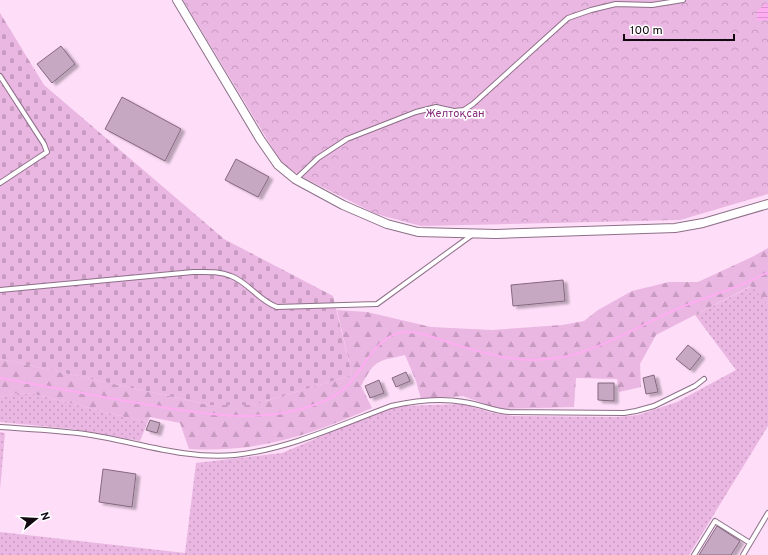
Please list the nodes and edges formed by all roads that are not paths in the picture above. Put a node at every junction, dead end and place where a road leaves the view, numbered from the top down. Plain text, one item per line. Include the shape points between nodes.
1 (177, 0) edge
2 (683, 0) edge
3 (0, 76) edge
4 (295, 179) junction
5 (0, 184) edge
6 (768, 204) edge
7 (474, 234) junction
8 (0, 290) edge
9 (704, 379) dead end
10 (0, 427) edge
11 (768, 513) edge
12 (750, 543) junction
13 (694, 555) edge
14 (742, 555) edge

1 - 4 street via 260,139 278,165
2 - 4 lane via 652,5 616,4 568,18 464,110 454,111 436,107 416,112 347,139 318,158
3 - 5 lane via 47,152
4 - 7 street via 387,224 418,232
6 - 7 street via 703,223 675,228
7 - 8 lane via 377,304 277,307 269,304 232,276 216,272
9 - 10 lane via 654,406 624,413 502,411 464,402 405,402 289,444 269,450 233,455 197,456 85,434
11 - 12 lane
12 - 13 lane via 715,521
12 - 14 lane

